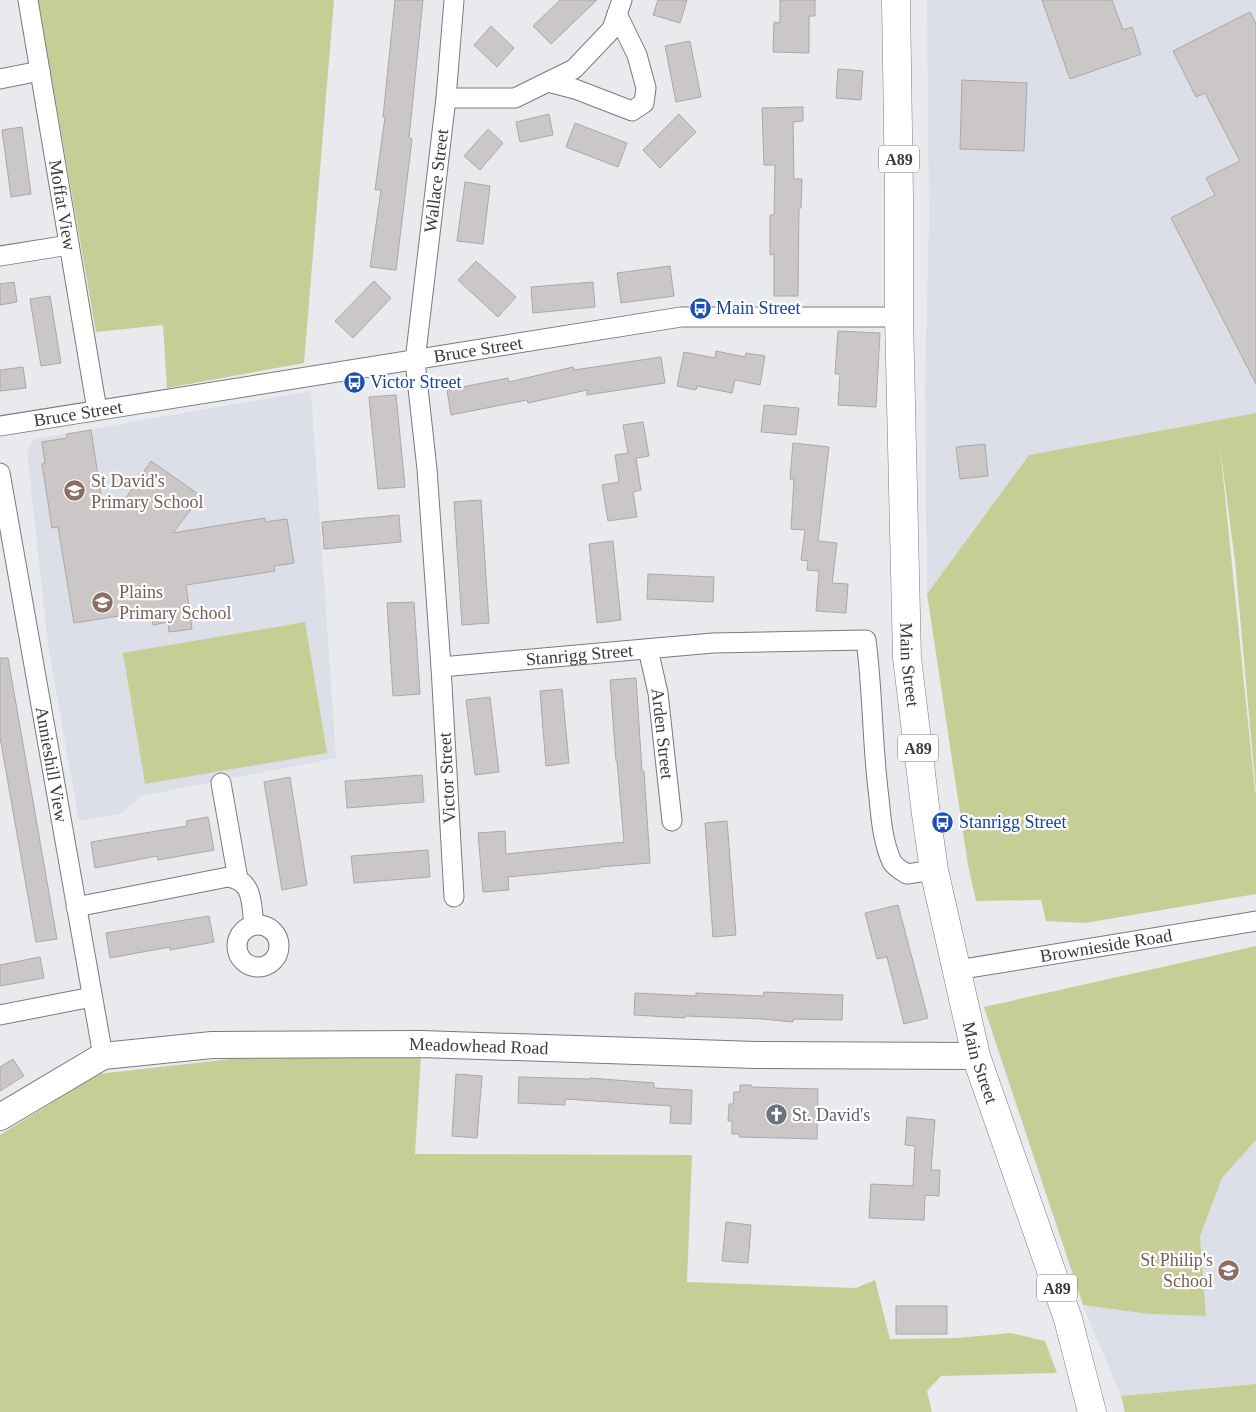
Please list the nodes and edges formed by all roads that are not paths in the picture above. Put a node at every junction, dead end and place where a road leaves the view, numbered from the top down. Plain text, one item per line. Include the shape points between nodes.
1 (28, 0) edge
2 (454, 0) edge
3 (896, 0) edge
4 (620, 7) edge
5 (40, 72) junction
6 (0, 79) edge
7 (548, 82) junction
8 (446, 98) junction
9 (69, 245) junction
10 (0, 256) edge
11 (899, 317) junction
12 (415, 361) junction
13 (97, 410) junction
14 (0, 426) edge
15 (0, 473) edge
16 (648, 649) junction
17 (441, 667) junction
18 (221, 783) dead end
19 (672, 821) dead end
20 (934, 870) junction
21 (238, 879) junction
22 (454, 897) dead end
23 (76, 907) junction
24 (1256, 921) edge
25 (254, 925) dead end
26 (957, 970) junction
27 (92, 997) junction
28 (0, 1015) edge
29 (103, 1056) junction
30 (976, 1056) junction
31 (0, 1117) edge
32 (1092, 1412) edge

1 - 5 street, Moffat View
2 - 8 street, Wallace Street
3 - 11 main road, Main Street / A89
4 - 7 street via 612,29 574,69
4 - 7 street via 646,88 644,103 632,111 575,88
5 - 6 street
5 - 9 street, Moffat View
7 - 8 street via 515,98
8 - 12 street, Wallace Street
9 - 10 street
9 - 13 street, Moffat View
11 - 12 street, Bruce Street via 681,318
11 - 20 main road, Main Street / A89 via 907,658
12 - 13 street, Bruce Street
12 - 17 street, Victor Street
13 - 14 street, Bruce Street
15 - 23 street, Annieshill View
16 - 17 street, Stanrigg Street
16 - 19 street, Arden Street via 658,693
16 - 20 street, Stanrigg Street via 713,643 866,640 874,761 888,848 893,864 907,874
17 - 22 street, Victor Street
18 - 21 street
20 - 26 main road, Main Street / A89
21 - 23 street via 228,877
21 - 25 street via 248,889
23 - 27 street, Annieshill View
24 - 26 street, Brownieside Road
26 - 30 main road, Main Street / A89
27 - 28 street
27 - 29 street, Annieshill View
29 - 30 street, Meadowhead Road via 212,1045 420,1044 756,1055
29 - 31 street, Meadowhead Road
30 - 32 main road, Main Street / A89 via 1068,1319

